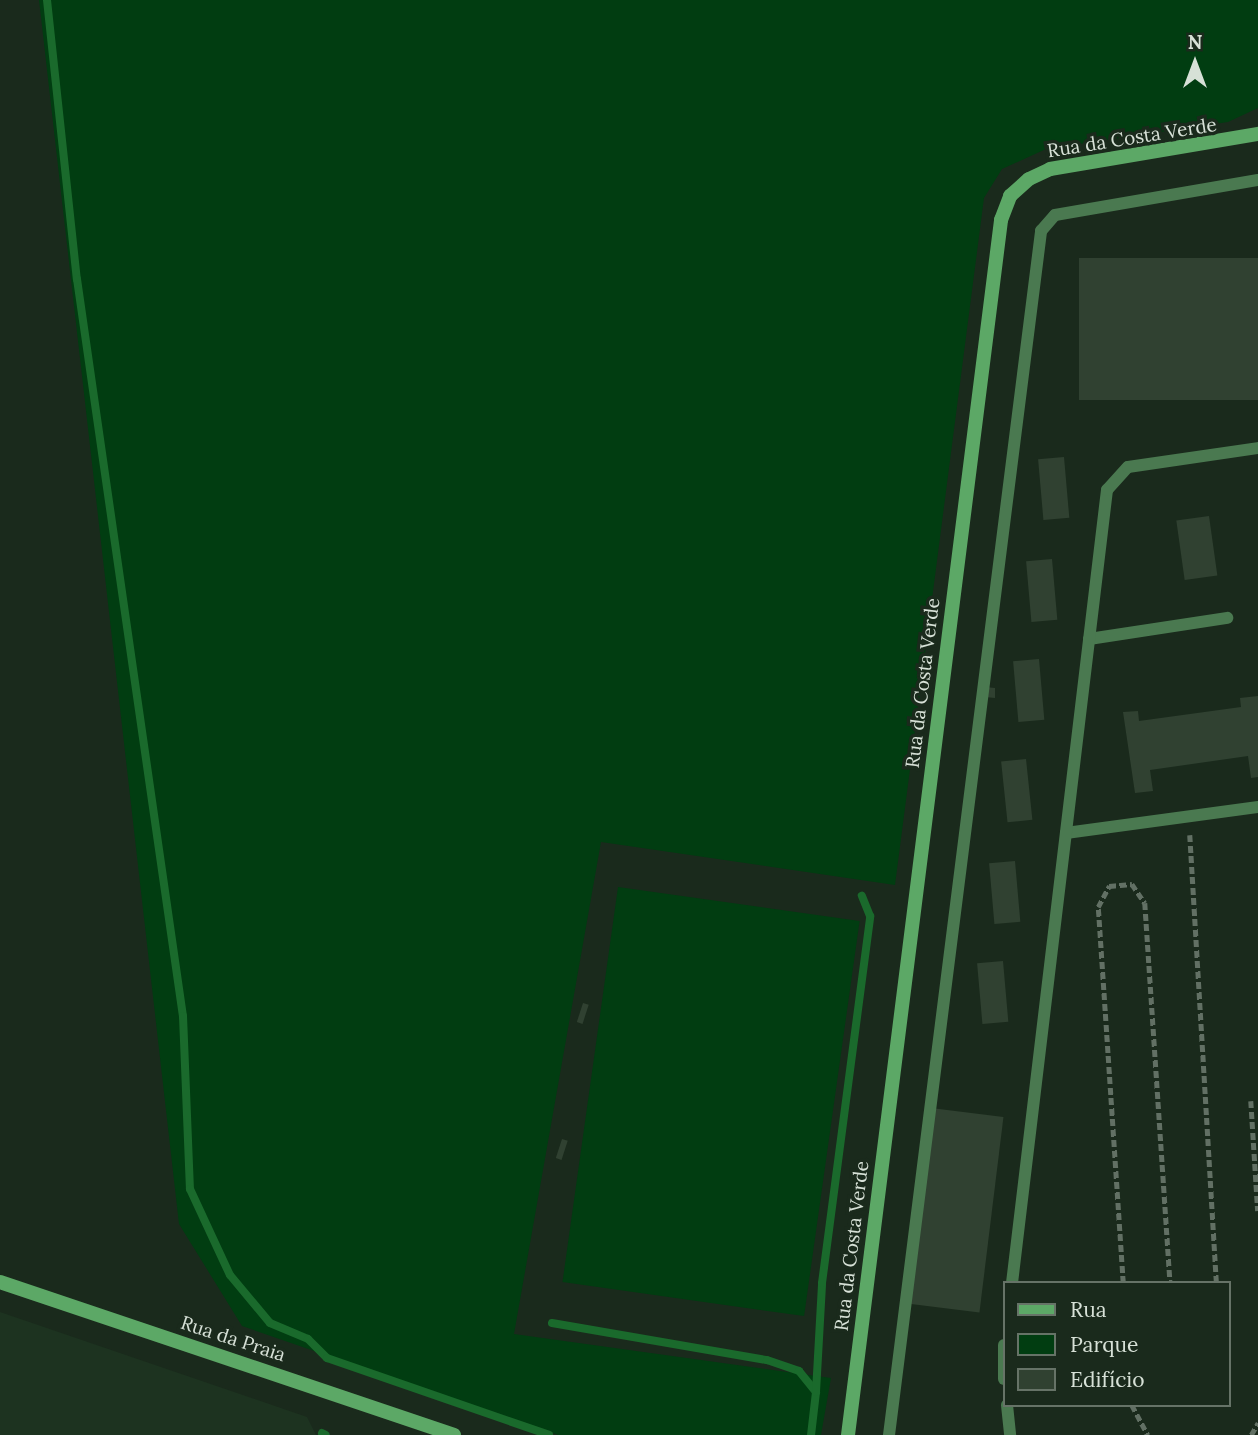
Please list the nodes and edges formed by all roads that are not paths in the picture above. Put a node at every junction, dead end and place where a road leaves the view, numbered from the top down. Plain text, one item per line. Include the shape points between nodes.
1 (1258, 134) edge
2 (1258, 180) edge
3 (1258, 448) edge
4 (1227, 618) dead end
5 (1089, 639) junction
6 (1258, 807) edge
7 (1066, 833) junction
8 (1012, 1281) edge
9 (0, 1282) edge
10 (1007, 1407) edge
11 (454, 1435) edge
12 (848, 1435) edge
13 (888, 1435) edge
14 (1010, 1435) edge

1 - 12 street, Rua da Costa Verde via 1050,169 1010,196 1001,220
2 - 13 lane via 1055,215 1041,231
3 - 5 lane via 1128,467 1107,491
4 - 5 lane
5 - 7 lane
6 - 7 lane
7 - 8 lane
9 - 11 street, Rua da Praia
10 - 14 lane

